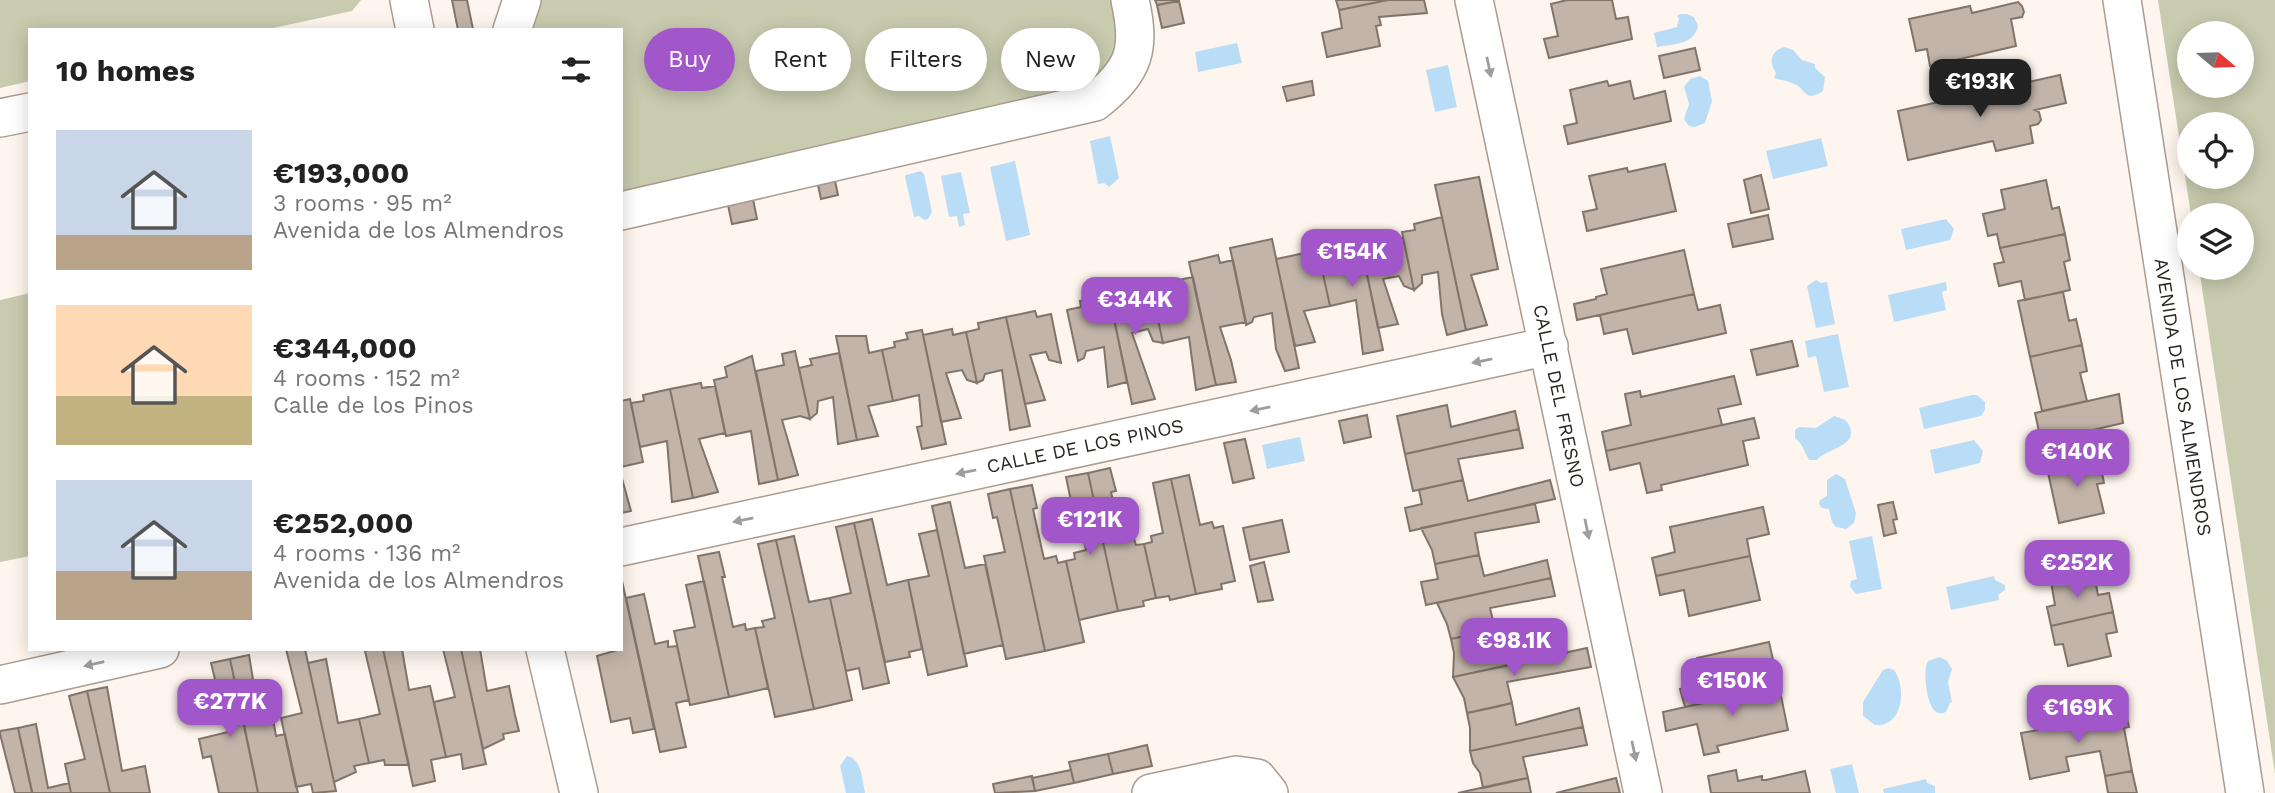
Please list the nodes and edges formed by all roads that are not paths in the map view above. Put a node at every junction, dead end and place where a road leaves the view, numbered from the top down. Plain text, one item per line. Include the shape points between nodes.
1 (409, 0) edge
2 (522, 0) edge
3 (1130, 0) edge
4 (1474, 0) edge
5 (2122, 0) edge
6 (415, 28) edge
7 (513, 28) edge
8 (28, 112) edge
9 (0, 118) edge
10 (623, 212) edge
11 (1549, 346) junction
12 (623, 547) edge
13 (151, 651) edge
14 (545, 651) edge
15 (0, 685) edge
16 (579, 793) edge
17 (1151, 793) edge
18 (1269, 793) edge
19 (1643, 793) edge
20 (2245, 793) edge

1 - 6 street
2 - 7 street
3 - 10 street via 1137,30 1130,64 1113,88 1095,102
4 -> 11 street, CALLE DEL FRESNO
5 - 20 street, AVENIDA DE LOS ALMENDROS
8 - 9 street
11 -> 12 street, CALLE DE LOS PINOS
11 -> 19 street, CALLE DEL FRESNO
13 -> 15 street
14 - 16 street
17 - 18 street via 1236,775 1257,778

